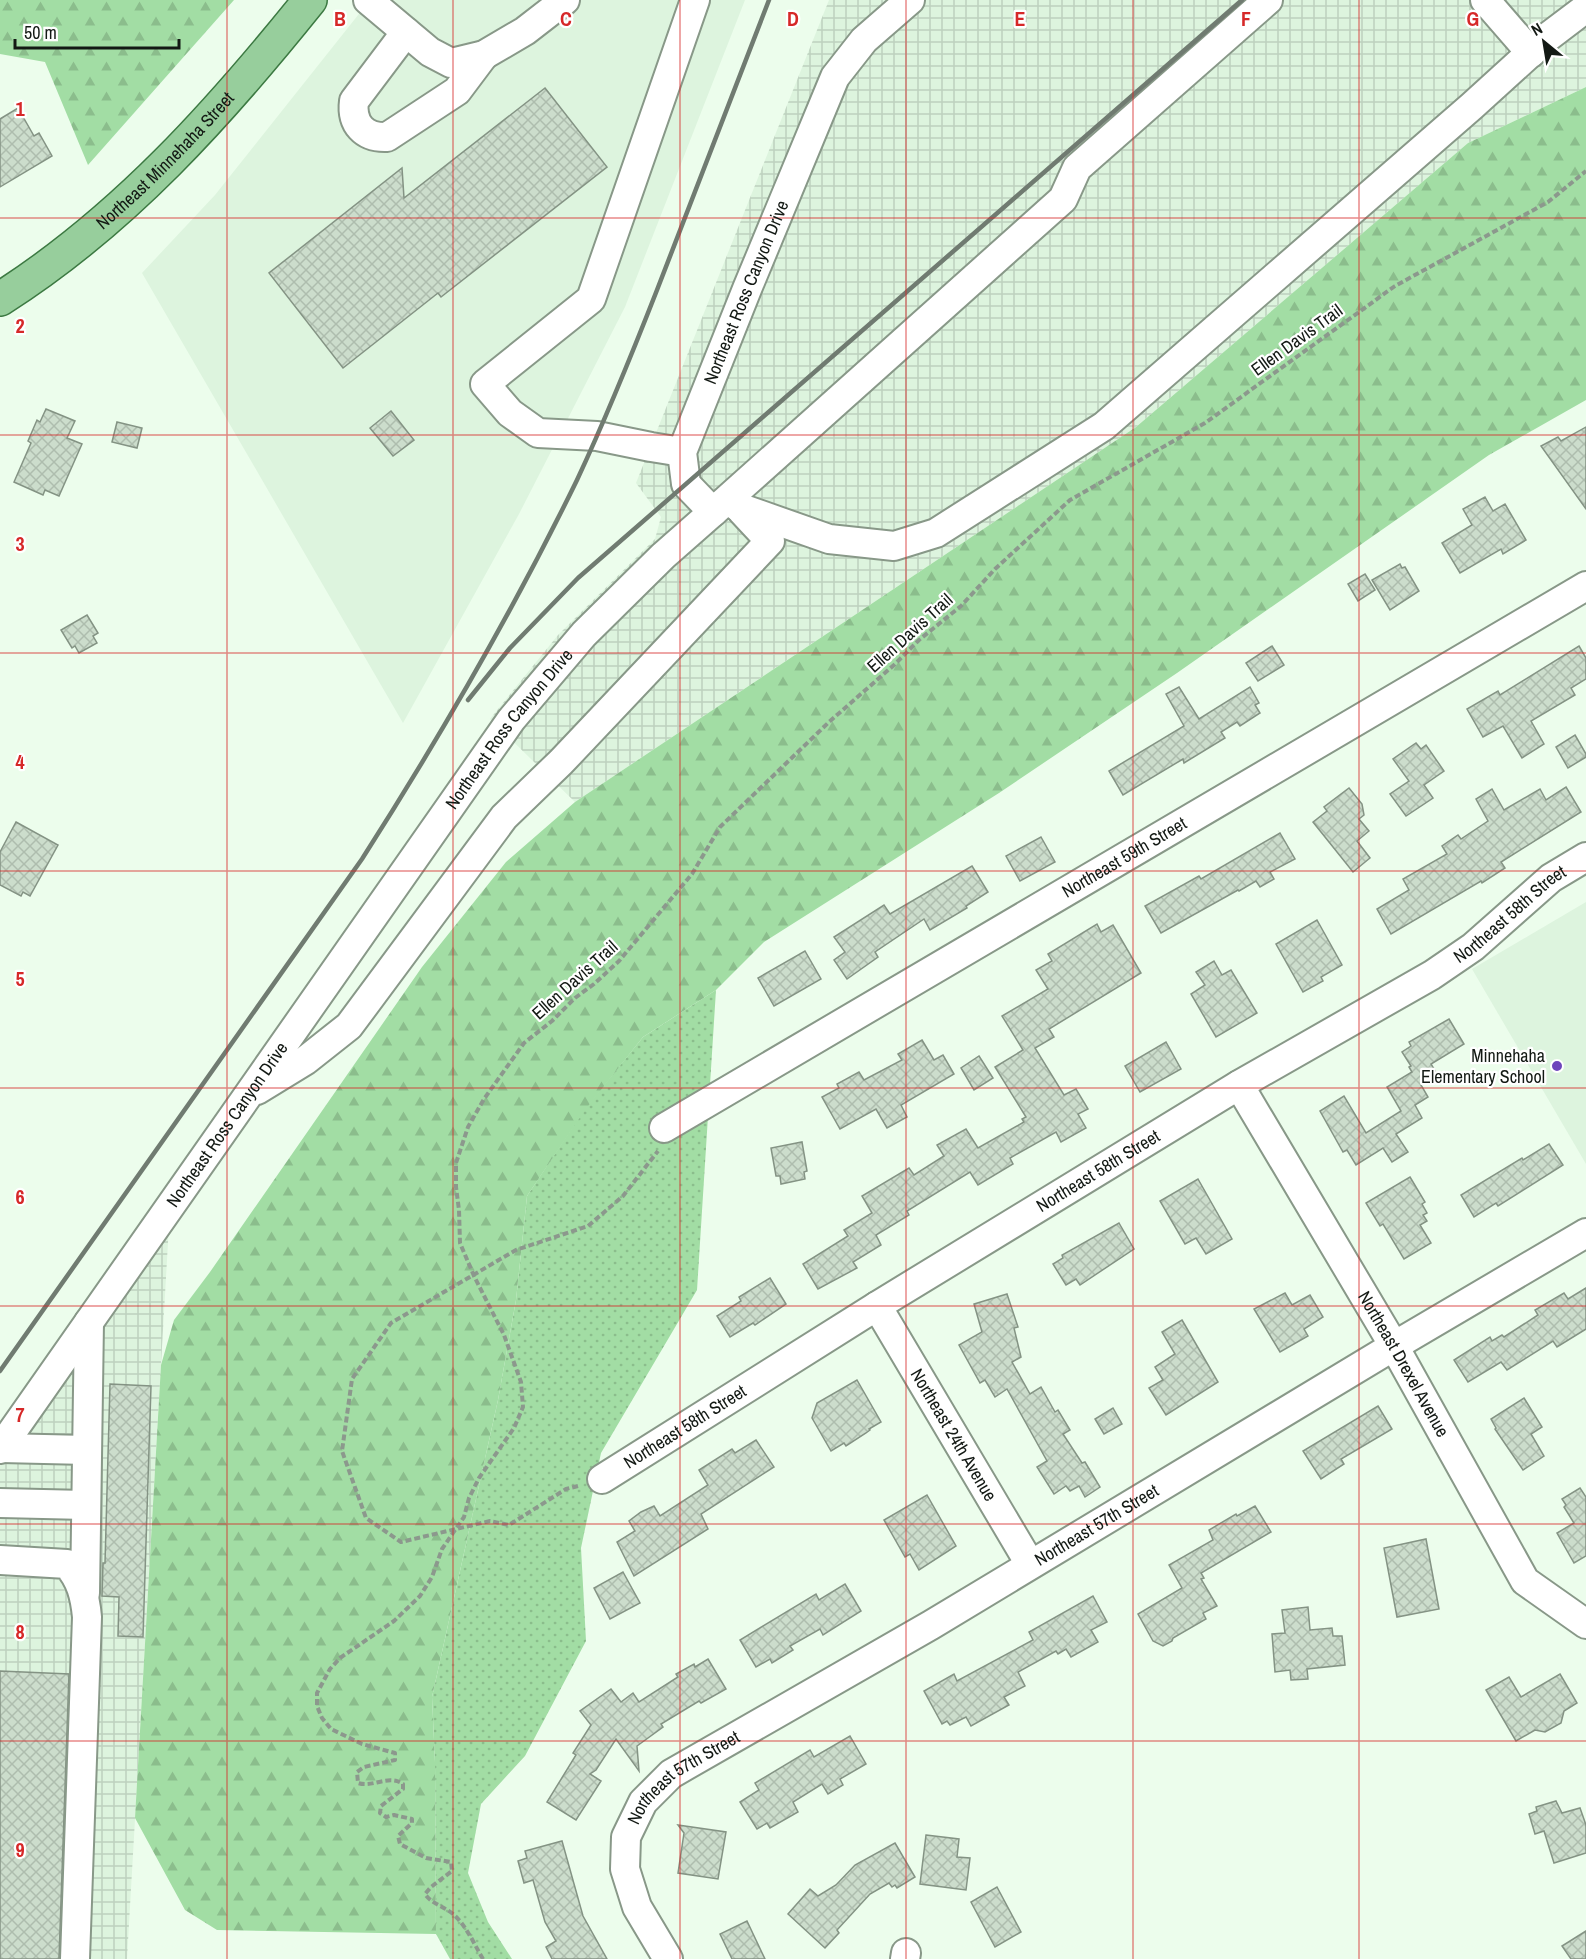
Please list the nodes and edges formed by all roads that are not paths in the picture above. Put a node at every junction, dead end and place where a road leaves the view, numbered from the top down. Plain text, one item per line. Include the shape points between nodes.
1 (310, 0) edge
2 (368, 0) edge
3 (565, 0) edge
4 (695, 0) edge
5 (910, 0) edge
6 (1268, 0) edge
7 (1485, 0) edge
8 (1586, 8) edge
9 (406, 32) junction
10 (1531, 53) junction
11 (484, 55) junction
12 (0, 299) edge
13 (682, 452) junction
14 (725, 509) junction
15 (1586, 586) edge
16 (1586, 857) edge
17 (1239, 1085) junction
18 (246, 1097) junction
19 (664, 1128) road end
20 (1586, 1233) edge
21 (878, 1306) junction
22 (88, 1323) junction
23 (1394, 1346) junction
24 (0, 1449) edge
25 (87, 1450) junction
26 (602, 1479) road end
27 (0, 1503) edge
28 (86, 1506) junction
29 (0, 1560) edge
30 (1030, 1564) junction
31 (85, 1593) junction
32 (1584, 1620) edge
33 (75, 1959) edge
34 (668, 1959) edge

1 - 12 main road, Northeast Minnehaha Street via 233,93 140,190 72,247
2 - 9 street
3 - 11 street via 525,31
4 - 13 street via 591,299 485,384 510,413 538,433 597,436
5 - 13 street, Northeast Ross Canyon Drive via 864,40 835,77
6 - 14 street via 1077,168 1063,199
7 - 10 street
8 - 10 street
9 - 11 street via 451,63
9 - 11 street via 354,101 355,120 368,135 387,137 457,91
10 - 14 street via 1104,426 936,532 894,546 829,539
13 - 14 street, Northeast Ross Canyon Drive via 686,484
14 - 18 street, Northeast Ross Canyon Drive via 663,556 584,634 510,720
14 - 18 street via 770,541 504,817 348,1026 306,1060
15 - 19 street, Northeast 59th Street
16 - 17 street, Northeast 58th Street via 1551,878 1473,947 1432,975
17 - 21 street, Northeast 58th Street
17 - 23 street, Northeast Drexel Avenue
18 - 22 street, Northeast Ross Canyon Drive
20 - 23 street, Northeast 57th Street
21 - 26 street, Northeast 58th Street
21 - 30 street, Northeast 24th Avenue
22 - 24 street, Northeast Ross Canyon Drive
22 - 25 street
23 - 30 street, Northeast 57th Street
23 - 32 street, Northeast Drexel Avenue via 1525,1581
24 - 25 street
25 - 28 street
27 - 28 street
28 - 31 street
29 - 31 street via 68,1564
30 - 34 street, Northeast 57th Street via 671,1774 643,1802 627,1837 625,1869 638,1906
31 - 33 street

